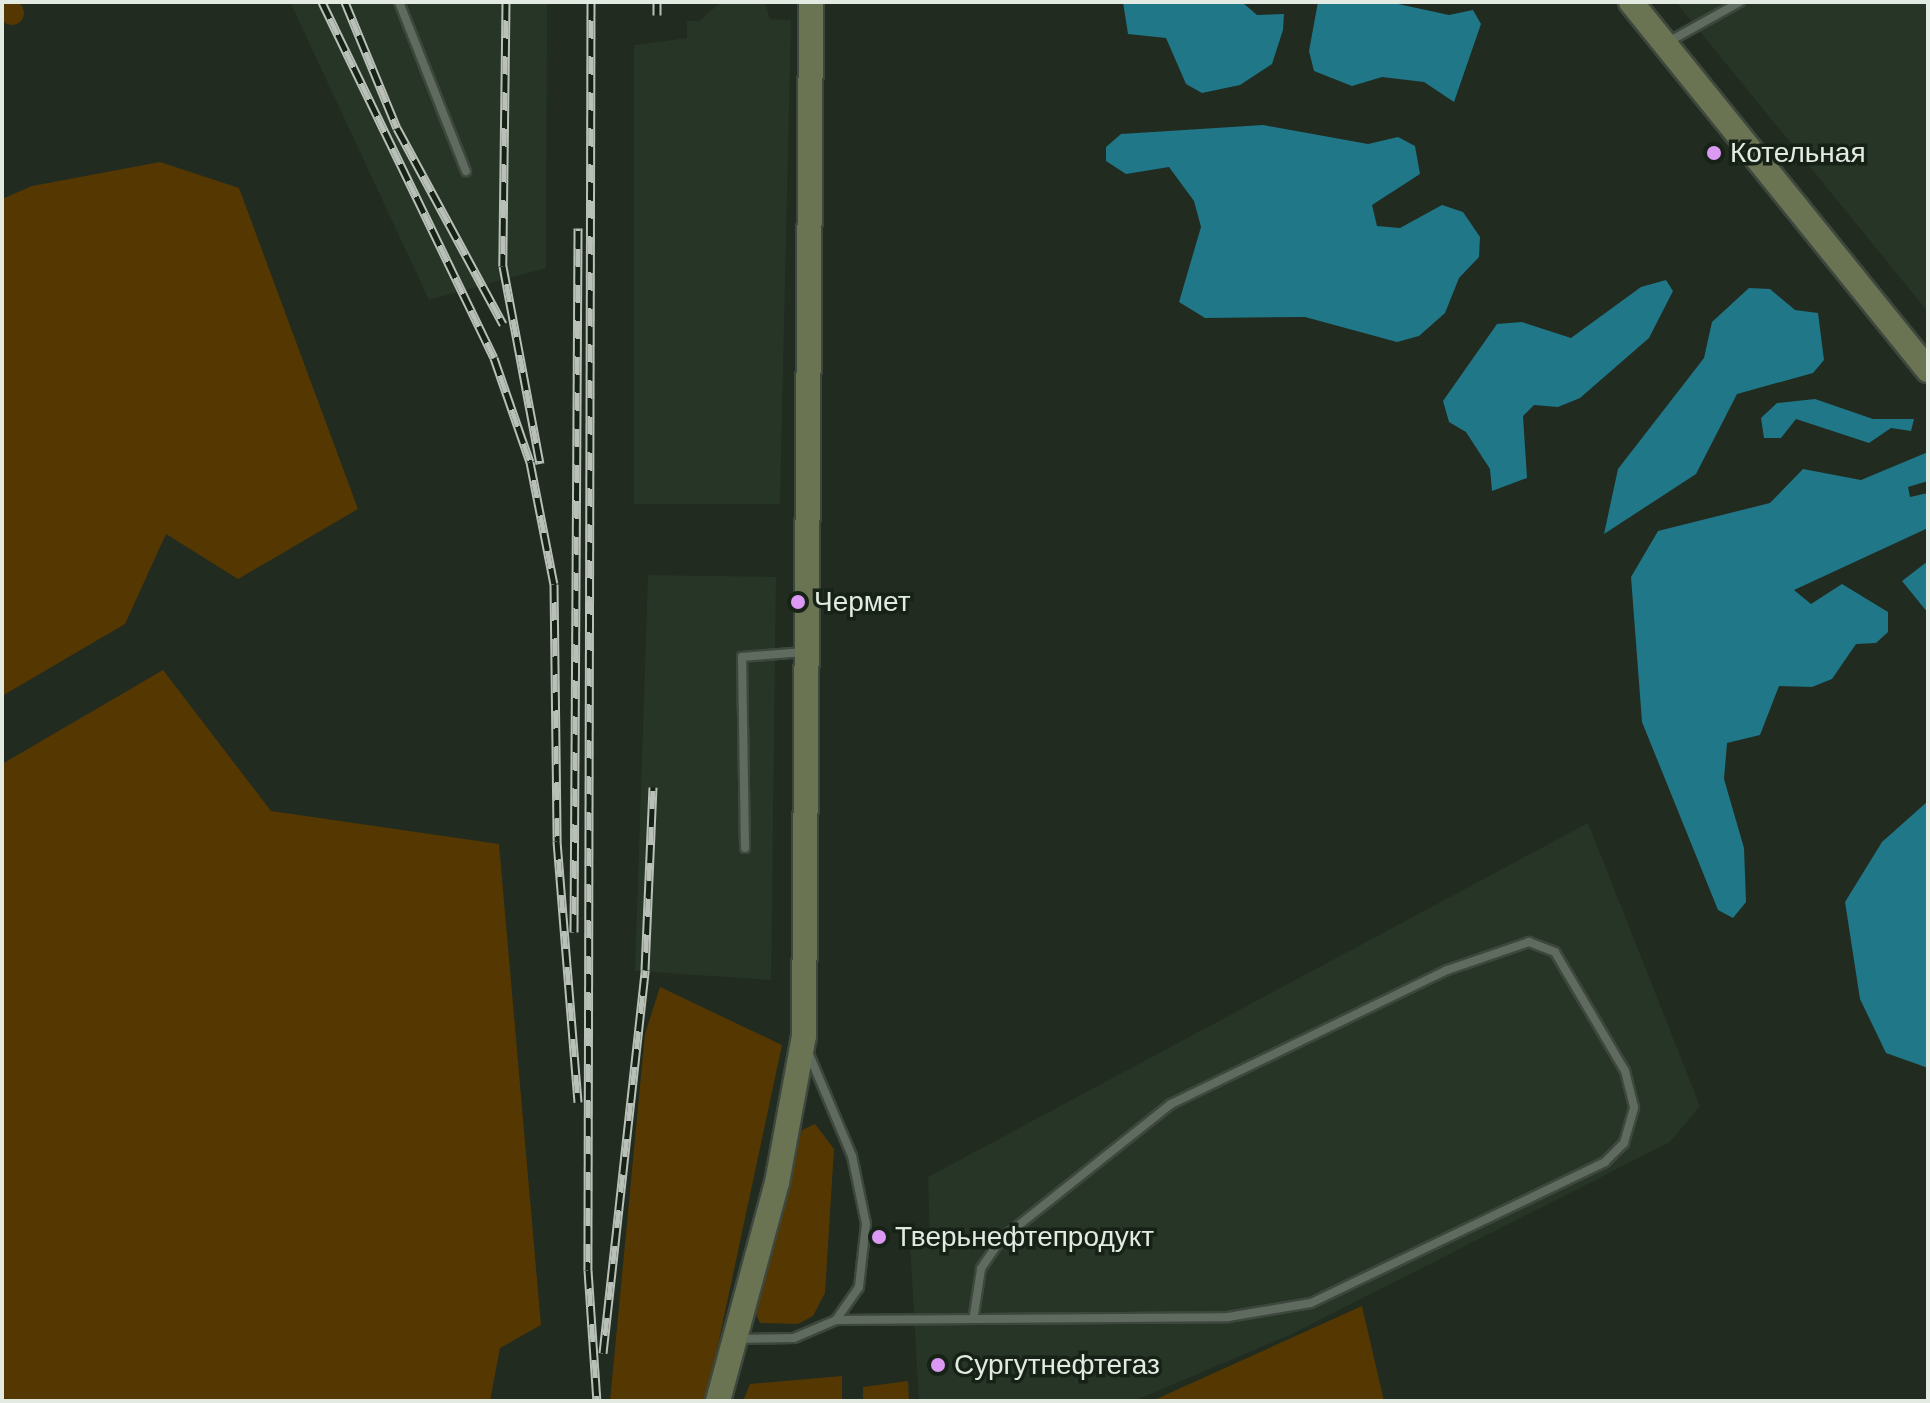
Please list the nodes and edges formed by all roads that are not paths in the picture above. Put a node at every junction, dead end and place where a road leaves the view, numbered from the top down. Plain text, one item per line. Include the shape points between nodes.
1 (399, 2) edge
2 (811, 2) edge
3 (1740, 2) edge
4 (1634, 3) edge
5 (1668, 42) junction
6 (466, 171) dead end
7 (1928, 370) edge
8 (812, 652) junction
9 (745, 848) dead end
10 (804, 1036) junction
11 (974, 1315) junction
12 (836, 1320) junction
13 (732, 1340) junction
14 (718, 1401) edge

1 - 6 lane
2 - 8 street
3 - 5 lane
4 - 5 street
5 - 7 street
8 - 9 lane via 742,657
8 - 10 street
10 - 12 lane via 852,1156 866,1224 859,1287
10 - 13 street via 777,1183
11 - 11 lane via 1228,1317 1311,1303 1605,1162 1624,1143 1634,1107 1625,1071 1555,952 1529,942 1447,970 1171,1104 1001,1239 981,1269
11 - 12 lane
12 - 13 lane via 794,1338
13 - 14 street

